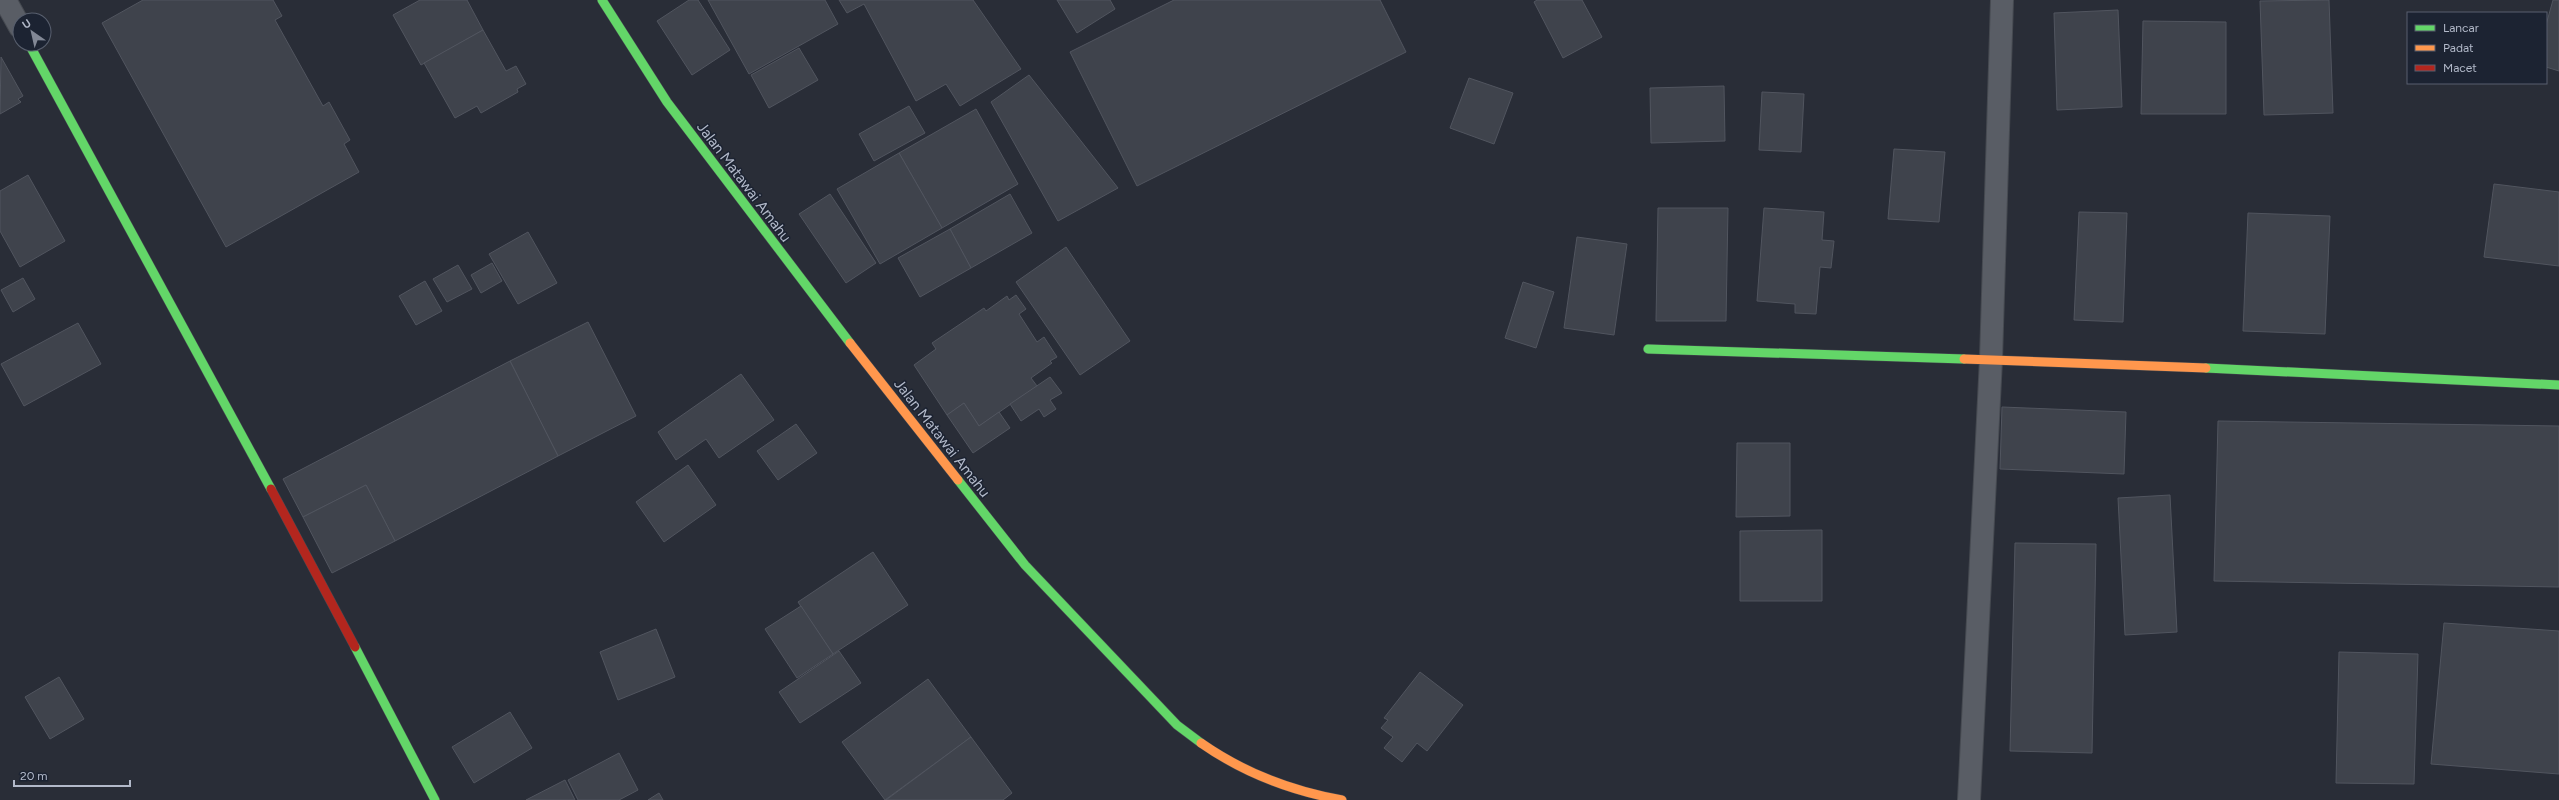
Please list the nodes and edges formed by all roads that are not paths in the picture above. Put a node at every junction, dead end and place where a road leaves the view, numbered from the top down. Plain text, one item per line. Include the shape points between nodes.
1 (5, 0) edge
2 (602, 0) edge
3 (2002, 0) edge
4 (0, 2) edge
5 (12, 13) edge
6 (33, 52) edge
7 (1648, 349) dead end
8 (1991, 359) junction
9 (2559, 384) edge
10 (435, 800) edge
11 (1342, 800) edge
12 (1969, 800) edge

1 - 4 street
1 - 5 street
2 - 11 main road, Jalan Matawai Amahu via 667,102 777,250 1025,565 1183,729 1217,754 1268,781 1312,795
3 - 8 street
6 - 10 main road via 256,459
7 - 8 main road
8 - 9 main road
8 - 12 street

